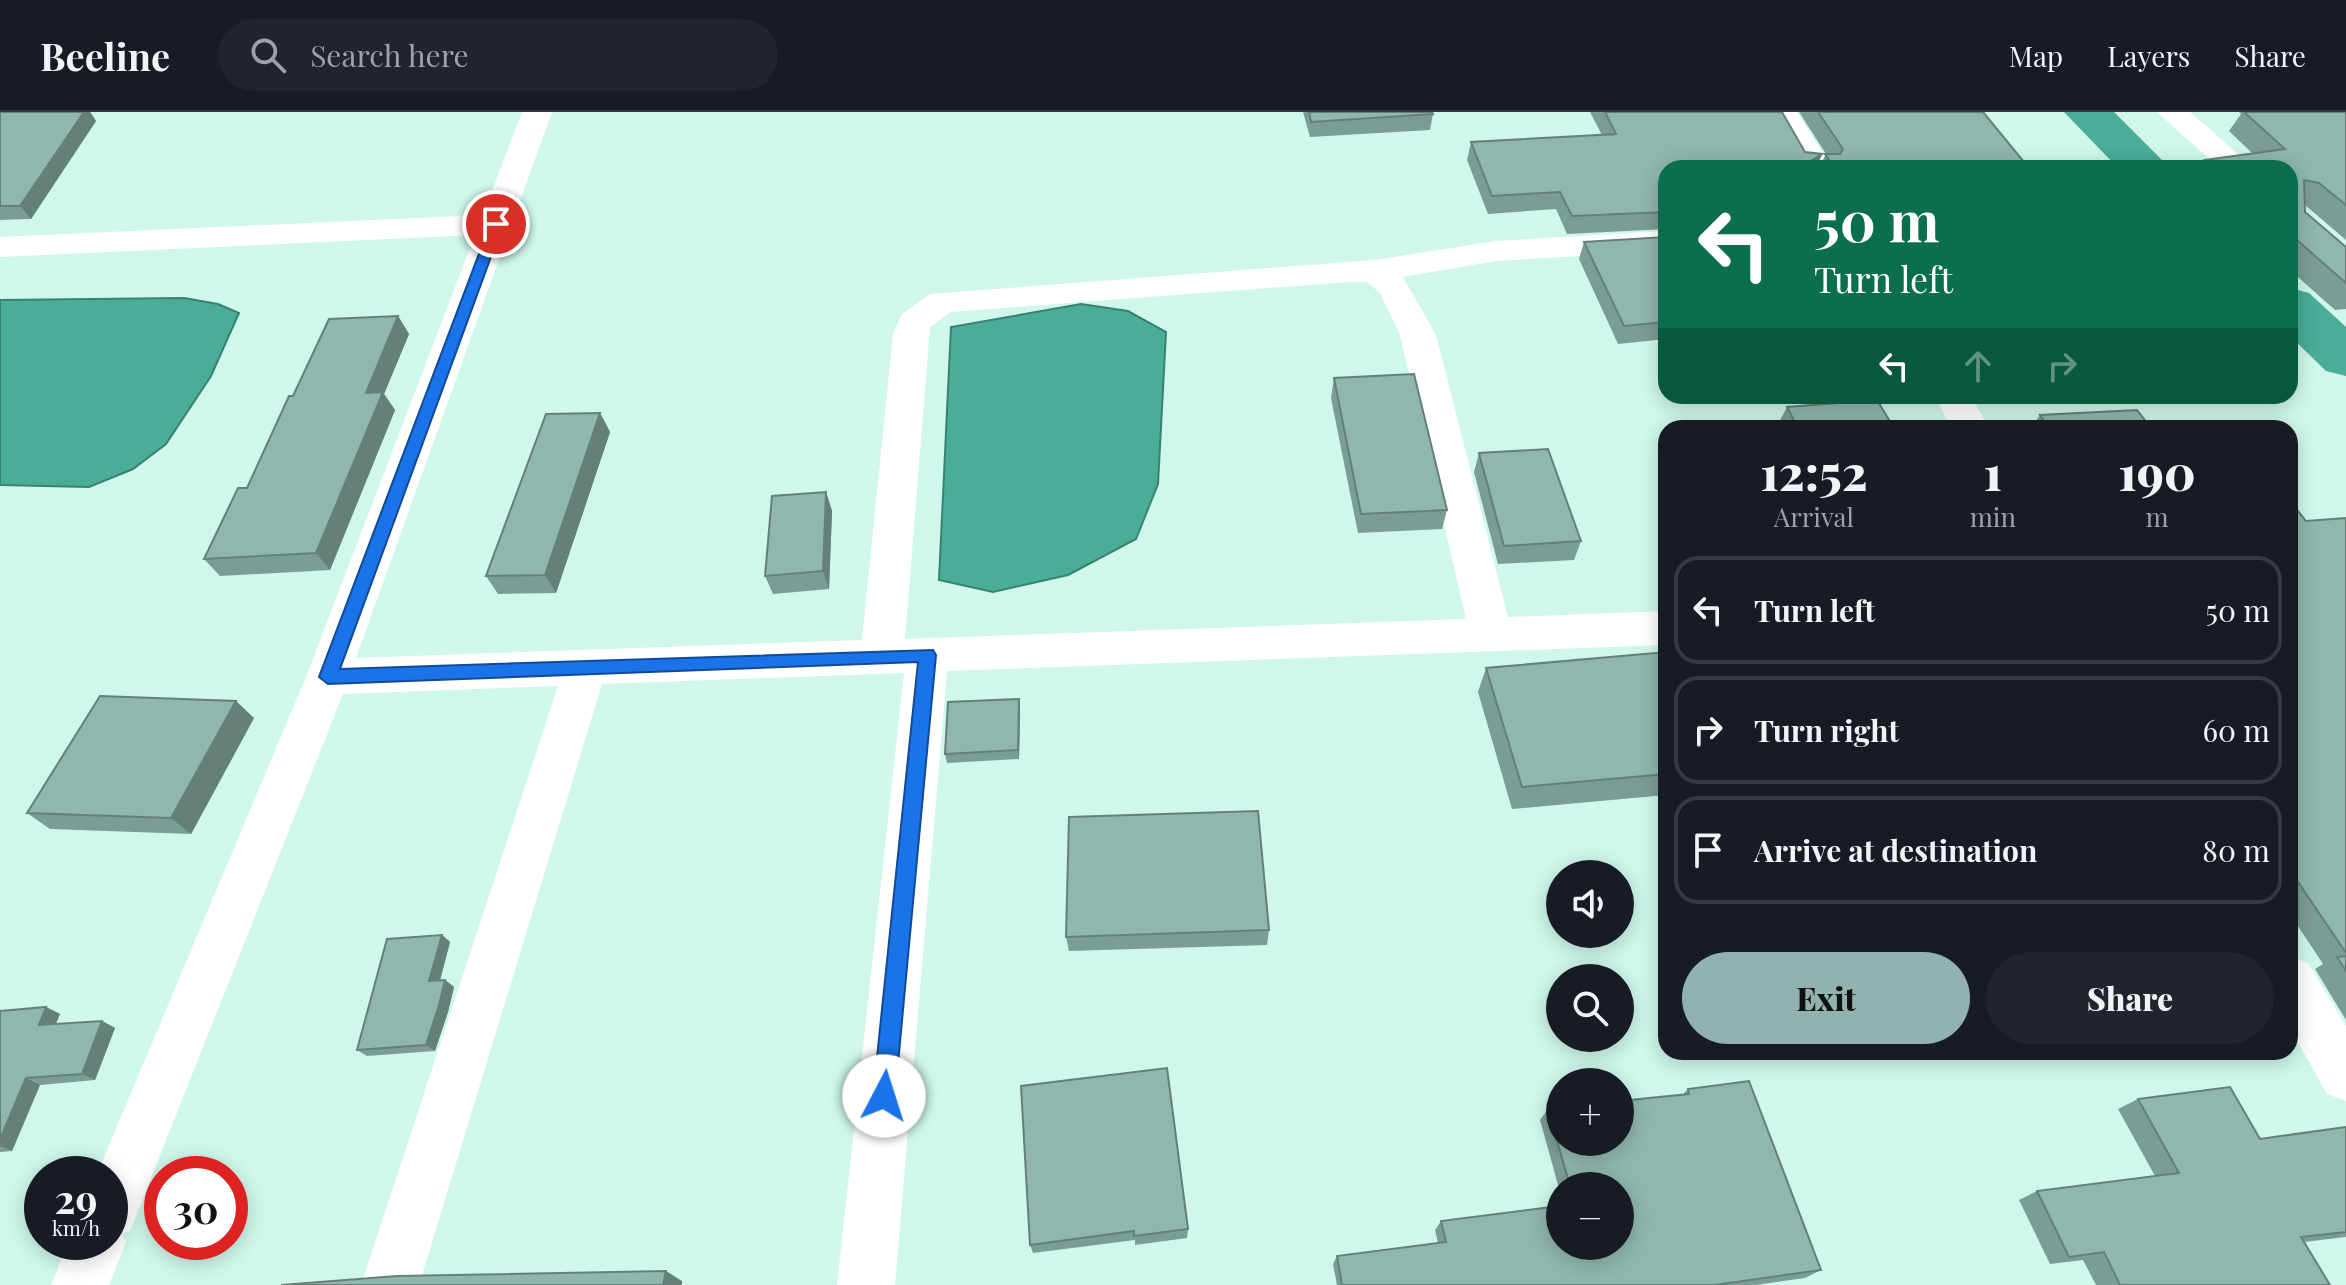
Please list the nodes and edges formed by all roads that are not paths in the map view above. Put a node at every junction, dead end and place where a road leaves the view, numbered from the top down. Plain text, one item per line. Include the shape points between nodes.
1 (537, 112) edge
2 (1782, 112) edge
3 (2172, 112) edge
4 (1811, 160) edge
5 (2229, 160) edge
6 (496, 224) junction
7 (1658, 241) edge
8 (0, 247) edge
9 (1375, 271) junction
10 (1658, 628) edge
11 (1491, 634) junction
12 (905, 656) junction
13 (586, 667) junction
14 (328, 677) junction
15 (2298, 994) edge
16 (2346, 1075) edge
17 (128, 1167) edge
18 (90, 1260) edge
19 (80, 1285) edge
20 (390, 1285) edge
21 (866, 1285) edge

1 - 6 street
2 - 4 street
3 - 5 street
6 - 8 street
6 - 14 street
7 - 9 street via 1496,251
9 - 11 street via 1394,287 1418,335
9 - 12 street via 942,302 914,322
10 - 11 street
11 - 12 street
12 - 13 street
12 - 21 street
13 - 14 street
13 - 20 street
14 - 17 street
15 - 16 street
18 - 19 street

